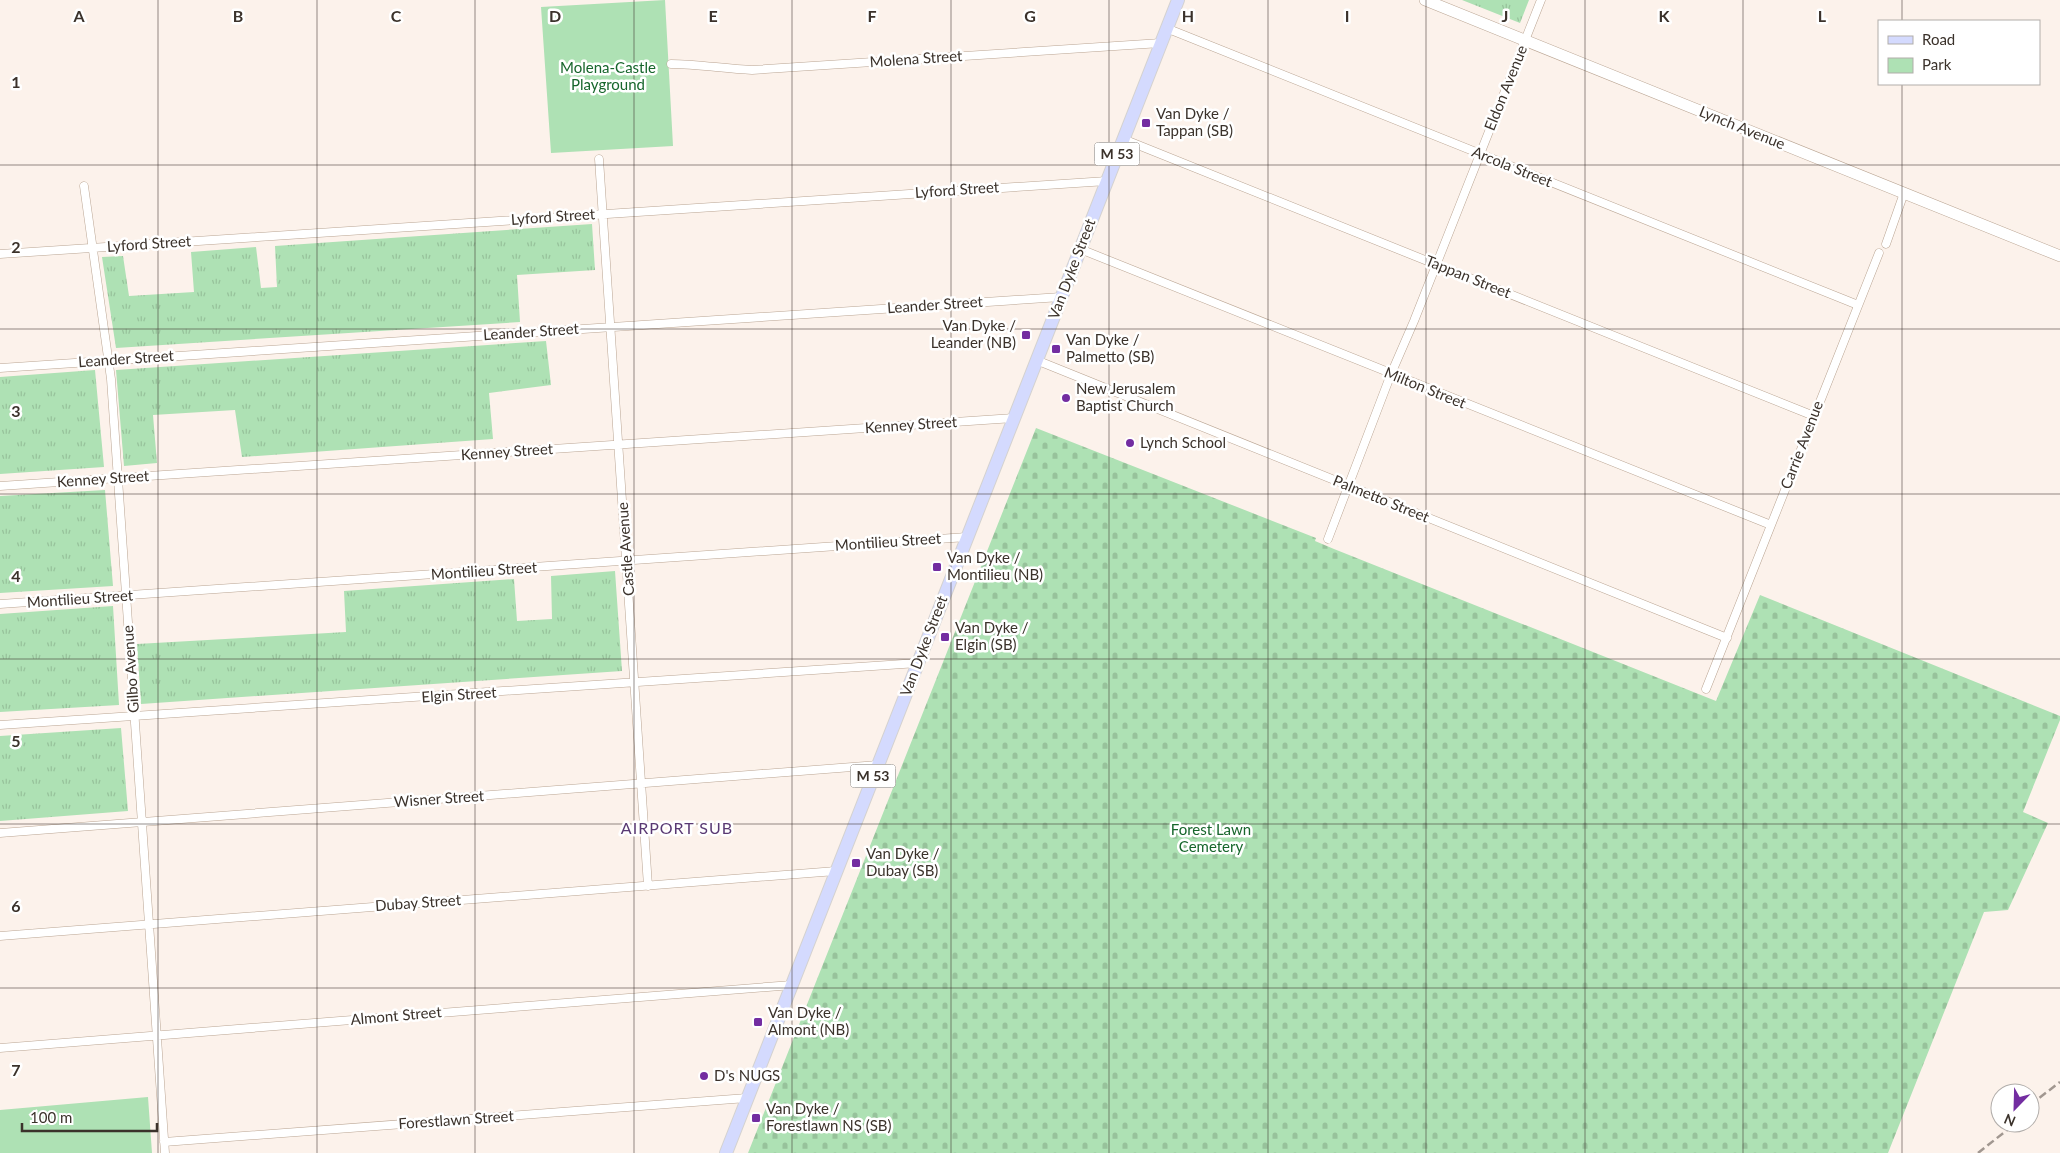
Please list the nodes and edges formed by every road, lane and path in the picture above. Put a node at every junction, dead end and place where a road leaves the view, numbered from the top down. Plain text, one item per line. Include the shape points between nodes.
1 (1178, 0) edge
2 (1425, 0) edge
3 (1541, 0) edge
4 (1166, 28) junction
5 (1525, 41) junction
6 (1161, 43) junction
7 (671, 64) dead end
8 (1123, 139) junction
9 (1480, 154) junction
10 (599, 159) dead end
11 (1107, 181) junction
12 (84, 186) dead end
13 (1904, 193) junction
14 (604, 213) junction
15 (1886, 244) dead end
16 (93, 248) junction
17 (1080, 250) junction
18 (1879, 252) dead end
19 (0, 254) edge
20 (2060, 256) edge
21 (1436, 264) junction
22 (1061, 297) junction
23 (1858, 305) junction
24 (611, 327) junction
25 (108, 360) junction
26 (1036, 360) junction
27 (0, 368) edge
28 (1391, 374) junction
29 (1814, 416) junction
30 (1014, 418) junction
31 (619, 445) junction
32 (117, 478) junction
33 (0, 486) edge
34 (1348, 486) junction
35 (1771, 525) junction
36 (967, 537) junction
37 (1328, 539) dead end
38 (627, 561) junction
39 (125, 596) junction
40 (0, 604) edge
41 (1727, 638) junction
42 (918, 663) junction
43 (635, 683) junction
44 (1706, 689) dead end
45 (134, 716) junction
46 (0, 724) edge
47 (878, 765) junction
48 (642, 783) junction
49 (141, 822) junction
50 (0, 833) edge
51 (836, 871) junction
52 (648, 886) junction
53 (149, 924) junction
54 (0, 936) edge
55 (792, 985) junction
56 (158, 1035) junction
57 (0, 1048) edge
58 (747, 1098) junction
59 (164, 1142) junction
60 (165, 1153) edge
61 (726, 1153) edge

1 - 4 main road, Van Dyke Street / M 53
2 - 5 street, Lynch Avenue
3 - 5 street, Eldon Avenue
4 - 6 main road, Van Dyke Street / M 53
4 - 9 street, Arcola Street
5 - 9 street, Eldon Avenue
5 - 13 street, Lynch Avenue
6 - 7 street, Molena Street via 752,70
6 - 8 main road, Van Dyke Street / M 53
8 - 11 main road, Van Dyke Street / M 53
8 - 21 street, Tappan Street
9 - 21 street, Eldon Avenue
9 - 23 street, Arcola Street
10 - 14 street, Castle Avenue
11 - 14 street, Lyford Street
11 - 17 main road, Van Dyke Street / M 53
12 - 16 street, Gilbo Avenue
13 - 15 street
13 - 20 street, Lynch Avenue
14 - 16 street, Lyford Street
14 - 24 street, Castle Avenue
16 - 19 street, Lyford Street
16 - 25 street, Gilbo Avenue
17 - 22 main road, Van Dyke Street / M 53
17 - 28 street, Milton Street
18 - 23 street, Carrie Avenue
21 - 28 street, Eldon Avenue
21 - 29 street, Tappan Street
22 - 24 street, Leander Street
22 - 26 main road, Van Dyke Street / M 53
23 - 29 street, Carrie Avenue
24 - 25 street, Leander Street
24 - 31 street, Castle Avenue
25 - 27 street, Leander Street
25 - 32 street, Gilbo Avenue
26 - 30 main road, Van Dyke Street / M 53
26 - 34 street, Palmetto Street
28 - 34 street, Eldon Avenue
28 - 35 street, Milton Street
29 - 35 street, Carrie Avenue
30 - 31 street, Kenney Street
30 - 36 main road, Van Dyke Street / M 53
31 - 32 street, Kenney Street
31 - 38 street, Castle Avenue
32 - 33 street, Kenney Street
32 - 39 street, Gilbo Avenue
34 - 37 street, Eldon Avenue
34 - 41 street, Palmetto Street
35 - 41 street, Carrie Avenue
36 - 38 street, Montilieu Street
36 - 42 main road, Van Dyke Street / M 53
38 - 39 street, Montilieu Street
38 - 43 street, Castle Avenue
39 - 40 street, Montilieu Street
39 - 45 street, Gilbo Avenue
41 - 44 street, Carrie Avenue
42 - 43 street, Elgin Street
42 - 47 main road, Van Dyke Street / M 53
43 - 45 street, Elgin Street
43 - 48 street, Castle Avenue
45 - 46 street, Elgin Street
45 - 49 street, Gilbo Avenue
47 - 48 street, Wisner Street
47 - 51 main road, Van Dyke Street / M 53
48 - 49 street, Wisner Street
48 - 52 street, Castle Avenue
49 - 50 street, Wisner Street
49 - 53 street, Gilbo Avenue
51 - 52 street, Dubay Street
51 - 55 main road, Van Dyke Street / M 53
52 - 53 street, Dubay Street
53 - 54 street, Dubay Street
53 - 56 street, Gilbo Avenue
55 - 56 street, Almont Street
55 - 58 main road, Van Dyke Street / M 53
56 - 57 street, Almont Street
56 - 59 street, Gilbo Avenue
58 - 59 street, Forestlawn Street
58 - 61 main road, Van Dyke Street / M 53
59 - 60 street, Gilbo Avenue

